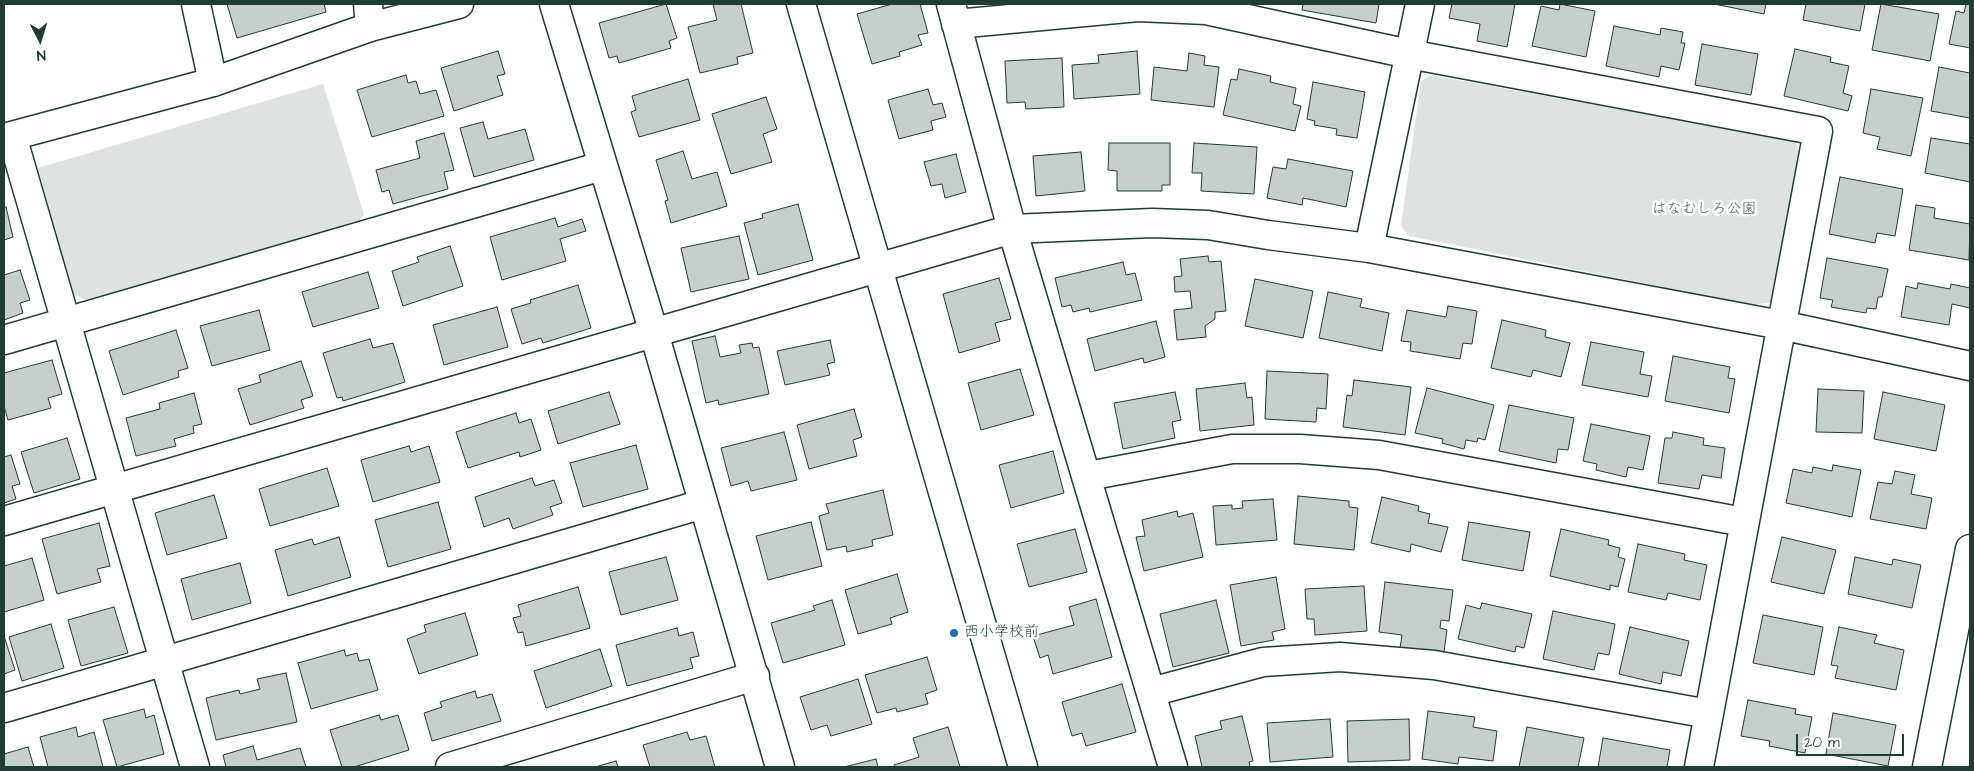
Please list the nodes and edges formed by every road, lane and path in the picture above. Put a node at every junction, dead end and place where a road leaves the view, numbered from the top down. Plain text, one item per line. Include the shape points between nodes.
1 (196, 4) edge
2 (459, 4) edge
3 (554, 4) edge
4 (801, 4) edge
5 (1420, 4) edge
6 (953, 14) edge
7 (369, 15) edge
8 (1409, 54) junction
9 (213, 82) junction
10 (8, 137) edge
11 (602, 166) junction
12 (1012, 229) junction
13 (1369, 248) junction
14 (880, 268) junction
15 (67, 322) junction
16 (1781, 325) junction
17 (654, 333) junction
18 (4, 340) edge
19 (1970, 366) edge
20 (1088, 476) junction
21 (115, 487) junction
22 (703, 504) junction
23 (4, 521) edge
24 (1744, 522) junction
25 (1970, 549) edge
26 (162, 661) junction
27 (754, 676) junction
28 (1151, 692) junction
29 (4, 708) edge
30 (1709, 714) junction
31 (194, 767) edge
32 (450, 767) edge
33 (780, 767) edge
34 (1023, 767) edge
35 (1173, 767) edge
36 (1699, 767) edge
37 (1927, 767) edge

1 - 9 street
2 - 7 street
3 - 11 street
4 - 14 street
5 - 8 street
6 - 8 street via 1138,7 1206,10
6 - 12 street
7 - 9 street
8 - 13 street
8 - 16 street via 1818,131
9 - 10 street
10 - 15 street
11 - 15 street
11 - 17 street
12 - 13 street via 1152,223 1208,225
12 - 14 street
12 - 20 street
13 - 16 street
14 - 17 street
14 - 34 street
15 - 18 street
15 - 21 street
16 - 19 street
16 - 24 street
17 - 21 street
17 - 22 street
20 - 24 street via 1232,449 1300,449 1379,455
20 - 28 street
21 - 23 street
21 - 26 street
22 - 26 street
22 - 27 street
24 - 30 street
25 - 37 street
26 - 29 street
26 - 31 street
27 - 32 street
27 - 33 street
28 - 30 street via 1263,662 1340,657 1434,665
28 - 35 street
30 - 36 street

